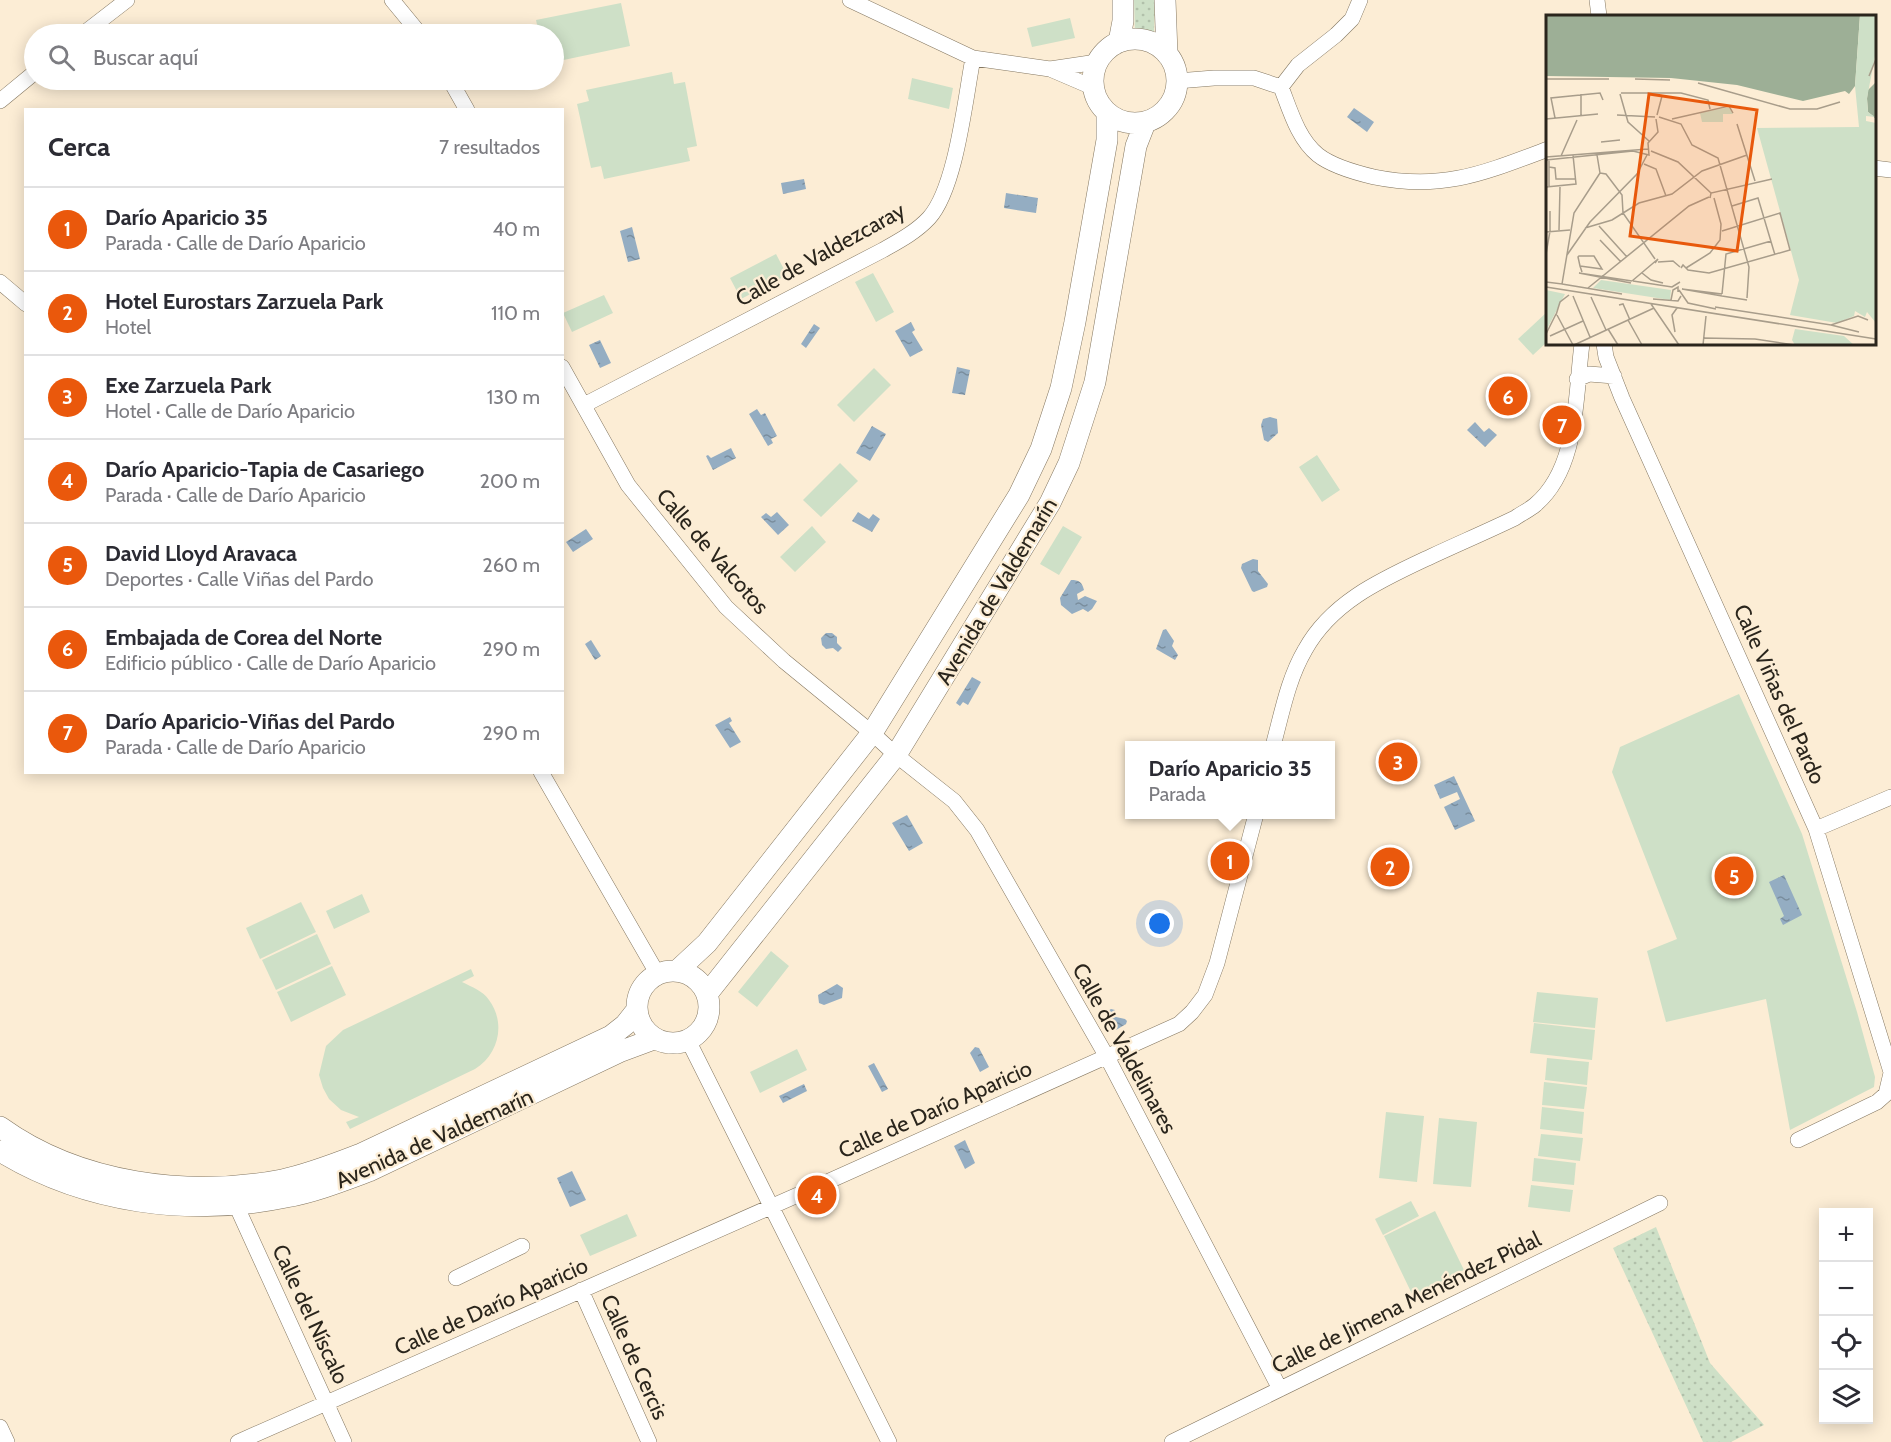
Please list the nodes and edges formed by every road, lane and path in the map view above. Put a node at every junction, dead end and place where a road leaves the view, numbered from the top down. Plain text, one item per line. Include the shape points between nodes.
1 (127, 0) edge
2 (392, 0) edge
3 (850, 0) edge
4 (1123, 0) edge
5 (1165, 0) edge
6 (1360, 0) edge
7 (1597, 0) edge
8 (1599, 15) edge
9 (96, 24) edge
10 (412, 24) edge
11 (1119, 42) junction
12 (1167, 54) junction
13 (973, 58) junction
14 (1096, 62) junction
15 (1050, 69) junction
16 (24, 81) edge
17 (1177, 81) junction
18 (1092, 87) junction
19 (1281, 87) junction
20 (455, 90) edge
21 (0, 100) edge
22 (465, 108) edge
23 (1107, 114) junction
24 (1145, 123) junction
25 (1546, 150) edge
26 (1876, 168) edge
27 (1891, 170) edge
28 (0, 282) edge
29 (24, 302) edge
30 (1581, 349) edge
31 (1605, 350) edge
32 (564, 371) edge
33 (1614, 376) junction
34 (1577, 379) junction
35 (584, 405) junction
36 (872, 733) junction
37 (1274, 741) edge
38 (896, 755) junction
39 (542, 774) edge
40 (1891, 797) edge
41 (1255, 819) edge
42 (1816, 829) junction
43 (678, 970) junction
44 (657, 974) junction
45 (707, 994) junction
46 (636, 1011) junction
47 (654, 1039) junction
48 (688, 1040) junction
49 (1107, 1057) junction
50 (1891, 1072) edge
51 (0, 1127) edge
52 (1798, 1140) dead end
53 (0, 1150) edge
54 (1660, 1203) dead end
55 (236, 1204) junction
56 (771, 1206) junction
57 (522, 1246) dead end
58 (456, 1278) dead end
59 (581, 1290) junction
60 (1280, 1389) junction
61 (326, 1403) junction
62 (0, 1427) edge
63 (7, 1442) edge
64 (238, 1442) edge
65 (344, 1442) edge
66 (649, 1442) edge
67 (889, 1442) edge
68 (1172, 1442) edge

1 - 9 street
2 - 10 street
3 - 13 street
4 - 11 street
5 - 12 street
6 - 19 street via 1352,18 1298,65
7 - 8 street
11 - 12 street via 1148,41
11 - 14 street via 1104,51
12 - 17 street
13 - 15 street
13 - 35 street, Calle de Valdezcaray via 951,174 929,218 907,237
14 - 15 street
14 - 18 street
15 - 18 street
16 - 21 street
17 - 19 street via 1254,78
17 - 24 street via 1168,108
18 - 23 street
19 - 25 street via 1299,131 1318,155 1354,173 1414,183 1458,180
20 - 22 street
23 - 24 street via 1124,123
23 - 36 street, Avenida de Valdemarín via 1107,140 1075,322 1061,388 1041,449 1019,495
24 - 38 street, Avenida de Valdemarín via 1136,146 1095,382 1069,463 1044,513
26 - 27 street
28 - 29 street
30 - 31 street
30 - 34 street
31 - 33 street, Calle Viñas del Pardo
32 - 35 street, Calle de Valcotos
33 - 34 street via 1589,374
33 - 42 street, Calle Viñas del Pardo
34 - 37 street via 1568,452 1550,488 1515,518 1384,578 1336,610 1305,648 1291,679
35 - 36 street, Calle de Valcotos via 628,485 726,607
36 - 38 street, Calle de Valcotos
36 - 43 street, Avenida de Valdemarín via 707,943
38 - 45 street, Avenida de Valdemarín
38 - 49 street, Calle de Valdelinares via 954,801 977,830
39 - 44 street
40 - 42 street
41 - 49 street, Calle de Darío Aparicio via 1205,995 1179,1024
42 - 50 street, Calle Viñas del Pardo
43 - 44 street
43 - 45 street via 694,977
44 - 46 street via 642,986
45 - 48 street via 709,1008 704,1025
46 - 47 street via 642,1027
46 - 51 street, Avenida de Valdemarín via 611,1036 361,1154 283,1180 198,1188 108,1176 58,1159
47 - 48 street via 676,1043
47 - 55 street, Avenida de Valdemarín via 619,1052 369,1172 286,1197
48 - 56 street
49 - 56 street, Calle de Darío Aparicio
49 - 60 street, Calle de Valdelinares
50 - 52 street, Calle Viñas del Pardo via 1886,1094 1877,1101
53 - 55 street, Avenida de Valdemarín via 54,1178 105,1194 199,1207
54 - 60 street, Calle de Jimena Menéndez Pidal
55 - 61 street, Calle del Níscalo
56 - 59 street, Calle de Darío Aparicio
56 - 67 street
57 - 58 street
59 - 61 street, Calle de Darío Aparicio
59 - 66 street, Calle de Cercis
60 - 68 street, Calle de Jimena Menéndez Pidal
61 - 64 street, Calle de Darío Aparicio
61 - 65 street, Calle del Níscalo
62 - 63 street

